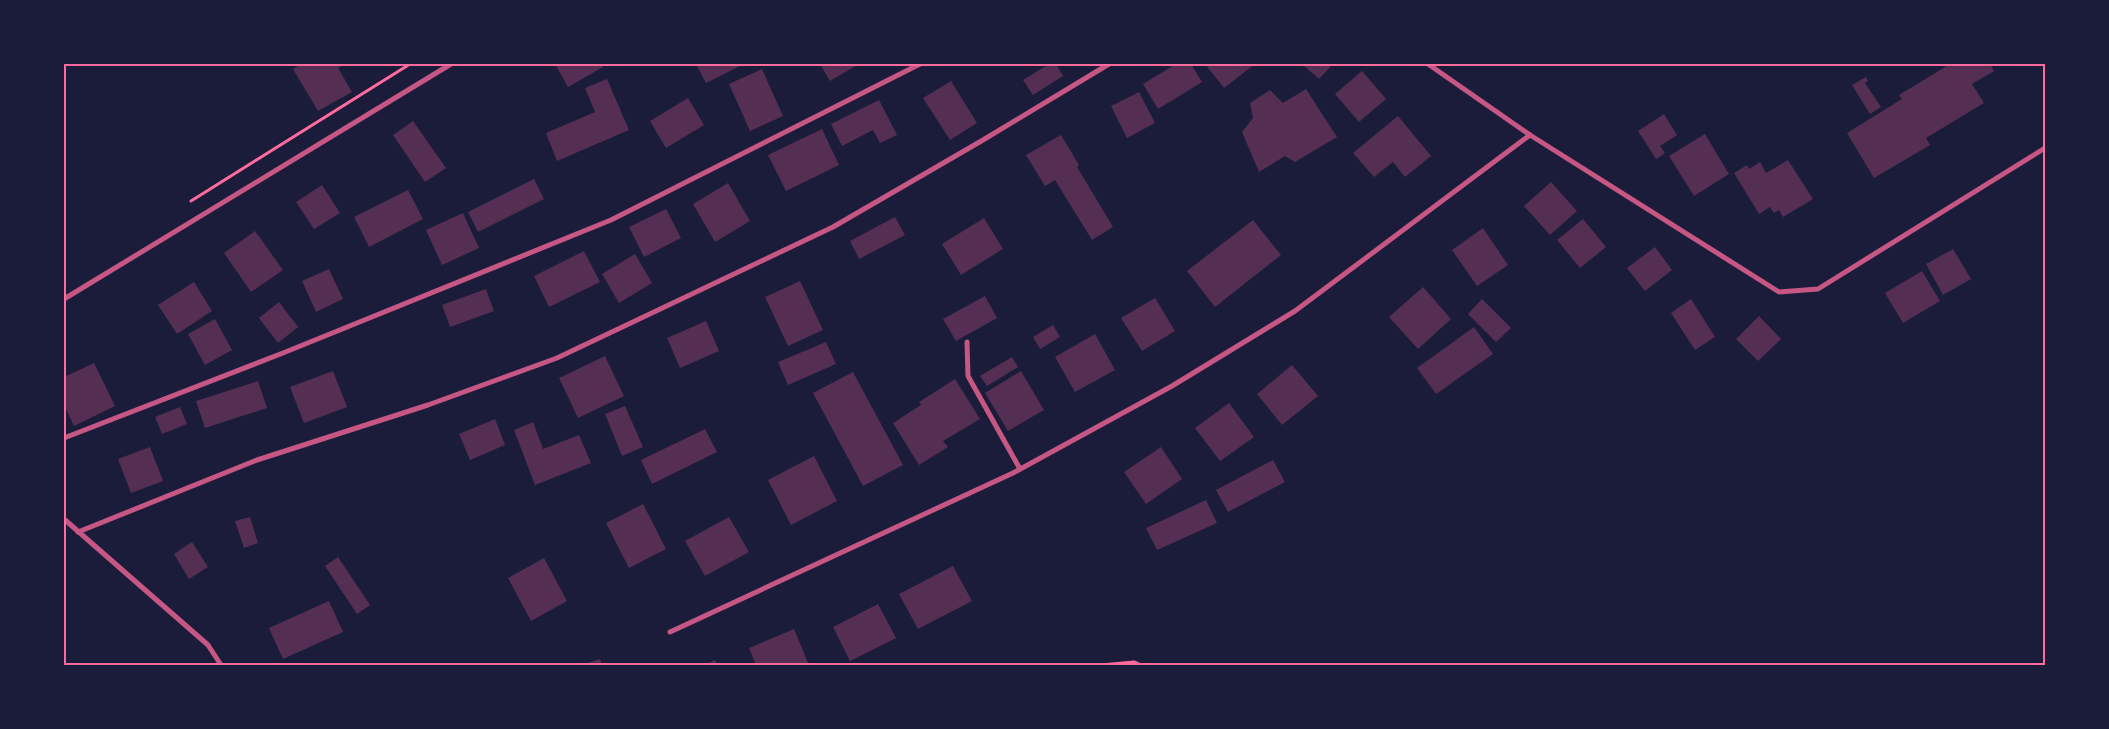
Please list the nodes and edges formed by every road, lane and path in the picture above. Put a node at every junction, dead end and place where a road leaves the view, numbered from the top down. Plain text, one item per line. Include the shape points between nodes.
1 (410, 64) edge
2 (451, 64) edge
3 (920, 64) edge
4 (1109, 64) edge
5 (1428, 64) edge
6 (1530, 135) junction
7 (2045, 148) edge
8 (189, 202) dead end
9 (64, 299) edge
10 (967, 342) dead end
11 (64, 438) edge
12 (1020, 469) junction
13 (64, 519) edge
14 (78, 532) junction
15 (670, 632) dead end
16 (221, 665) edge
17 (1101, 665) edge
18 (1141, 665) edge

1 - 8 path
2 - 9 street
3 - 11 street via 610,220
4 - 14 street via 833,227 558,358 428,406 257,460
5 - 6 street
6 - 7 street via 1779,292 1818,289
6 - 12 street via 1295,311 1172,386
10 - 12 street via 968,376
12 - 15 street
13 - 14 street
14 - 16 street via 208,645
17 - 18 path via 1134,662

